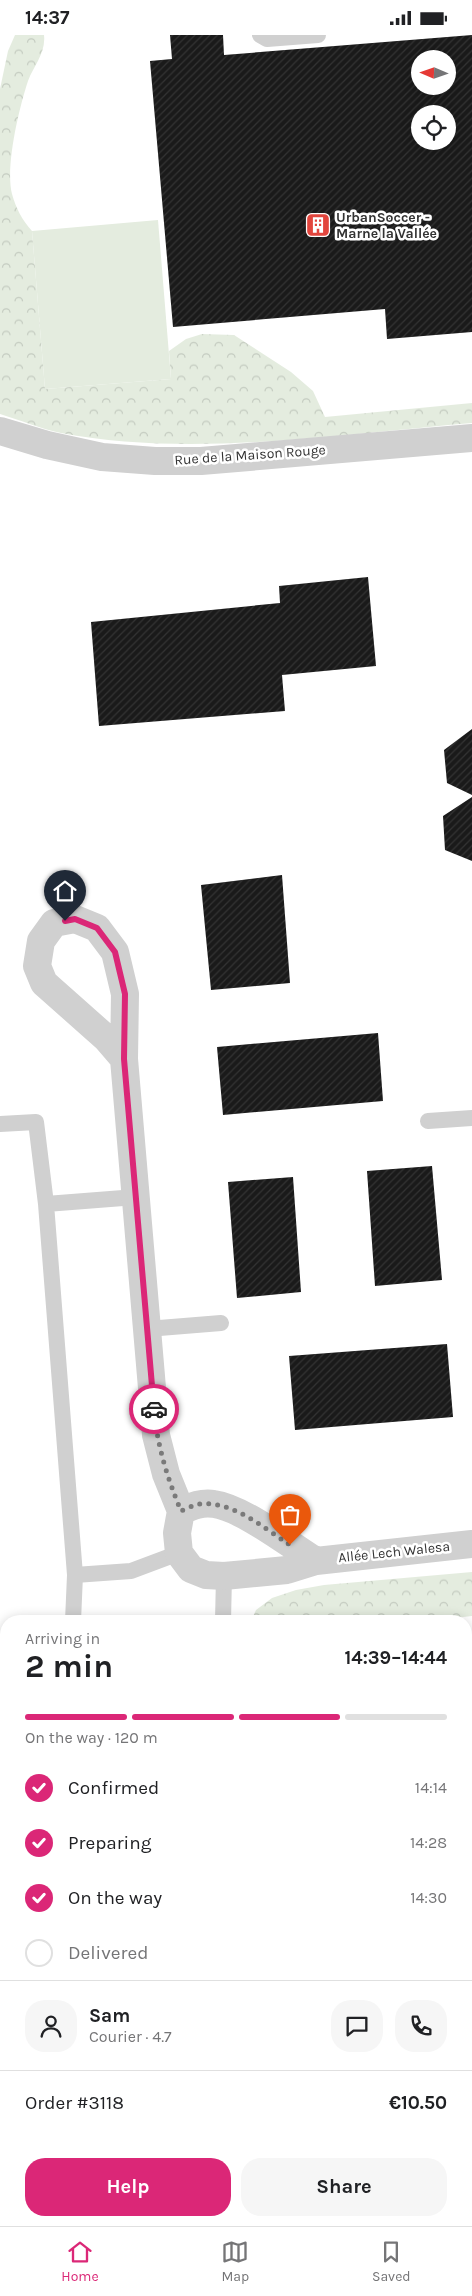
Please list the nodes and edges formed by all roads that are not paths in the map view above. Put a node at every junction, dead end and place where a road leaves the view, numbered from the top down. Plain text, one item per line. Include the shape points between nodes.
1 (260, 35) edge
2 (318, 35) edge
3 (0, 431) edge
4 (472, 438) edge
5 (124, 1059) junction
6 (472, 1118) edge
7 (428, 1121) dead end
8 (0, 1124) edge
9 (136, 1197) junction
10 (46, 1203) junction
11 (221, 1323) dead end
12 (147, 1329) junction
13 (181, 1511) junction
14 (472, 1544) edge
15 (179, 1553) junction
16 (316, 1561) junction
17 (75, 1575) junction
18 (224, 1577) junction
19 (73, 1615) edge
20 (223, 1615) edge

1 - 2 lane via 268,39
3 - 4 street, Rue de la Maison Rouge via 102,457 154,461 202,461
5 - 5 street via 125,994 115,952 97,928 75,919 54,923 41,941 37,966 44,983 106,1038
5 - 9 street
6 - 7 lane
8 - 10 lane via 36,1121
9 - 10 lane
9 - 12 street
10 - 17 lane
11 - 12 lane
12 - 13 street via 156,1435 166,1474
13 - 15 street via 177,1533
13 - 16 street via 197,1504 215,1504 243,1515
14 - 16 street, Allée Lech Walesa
15 - 17 lane via 131,1571
15 - 18 street, Allée Lech Walesa via 191,1569
16 - 18 street, Allée Lech Walesa via 287,1570
17 - 19 lane
18 - 20 lane

